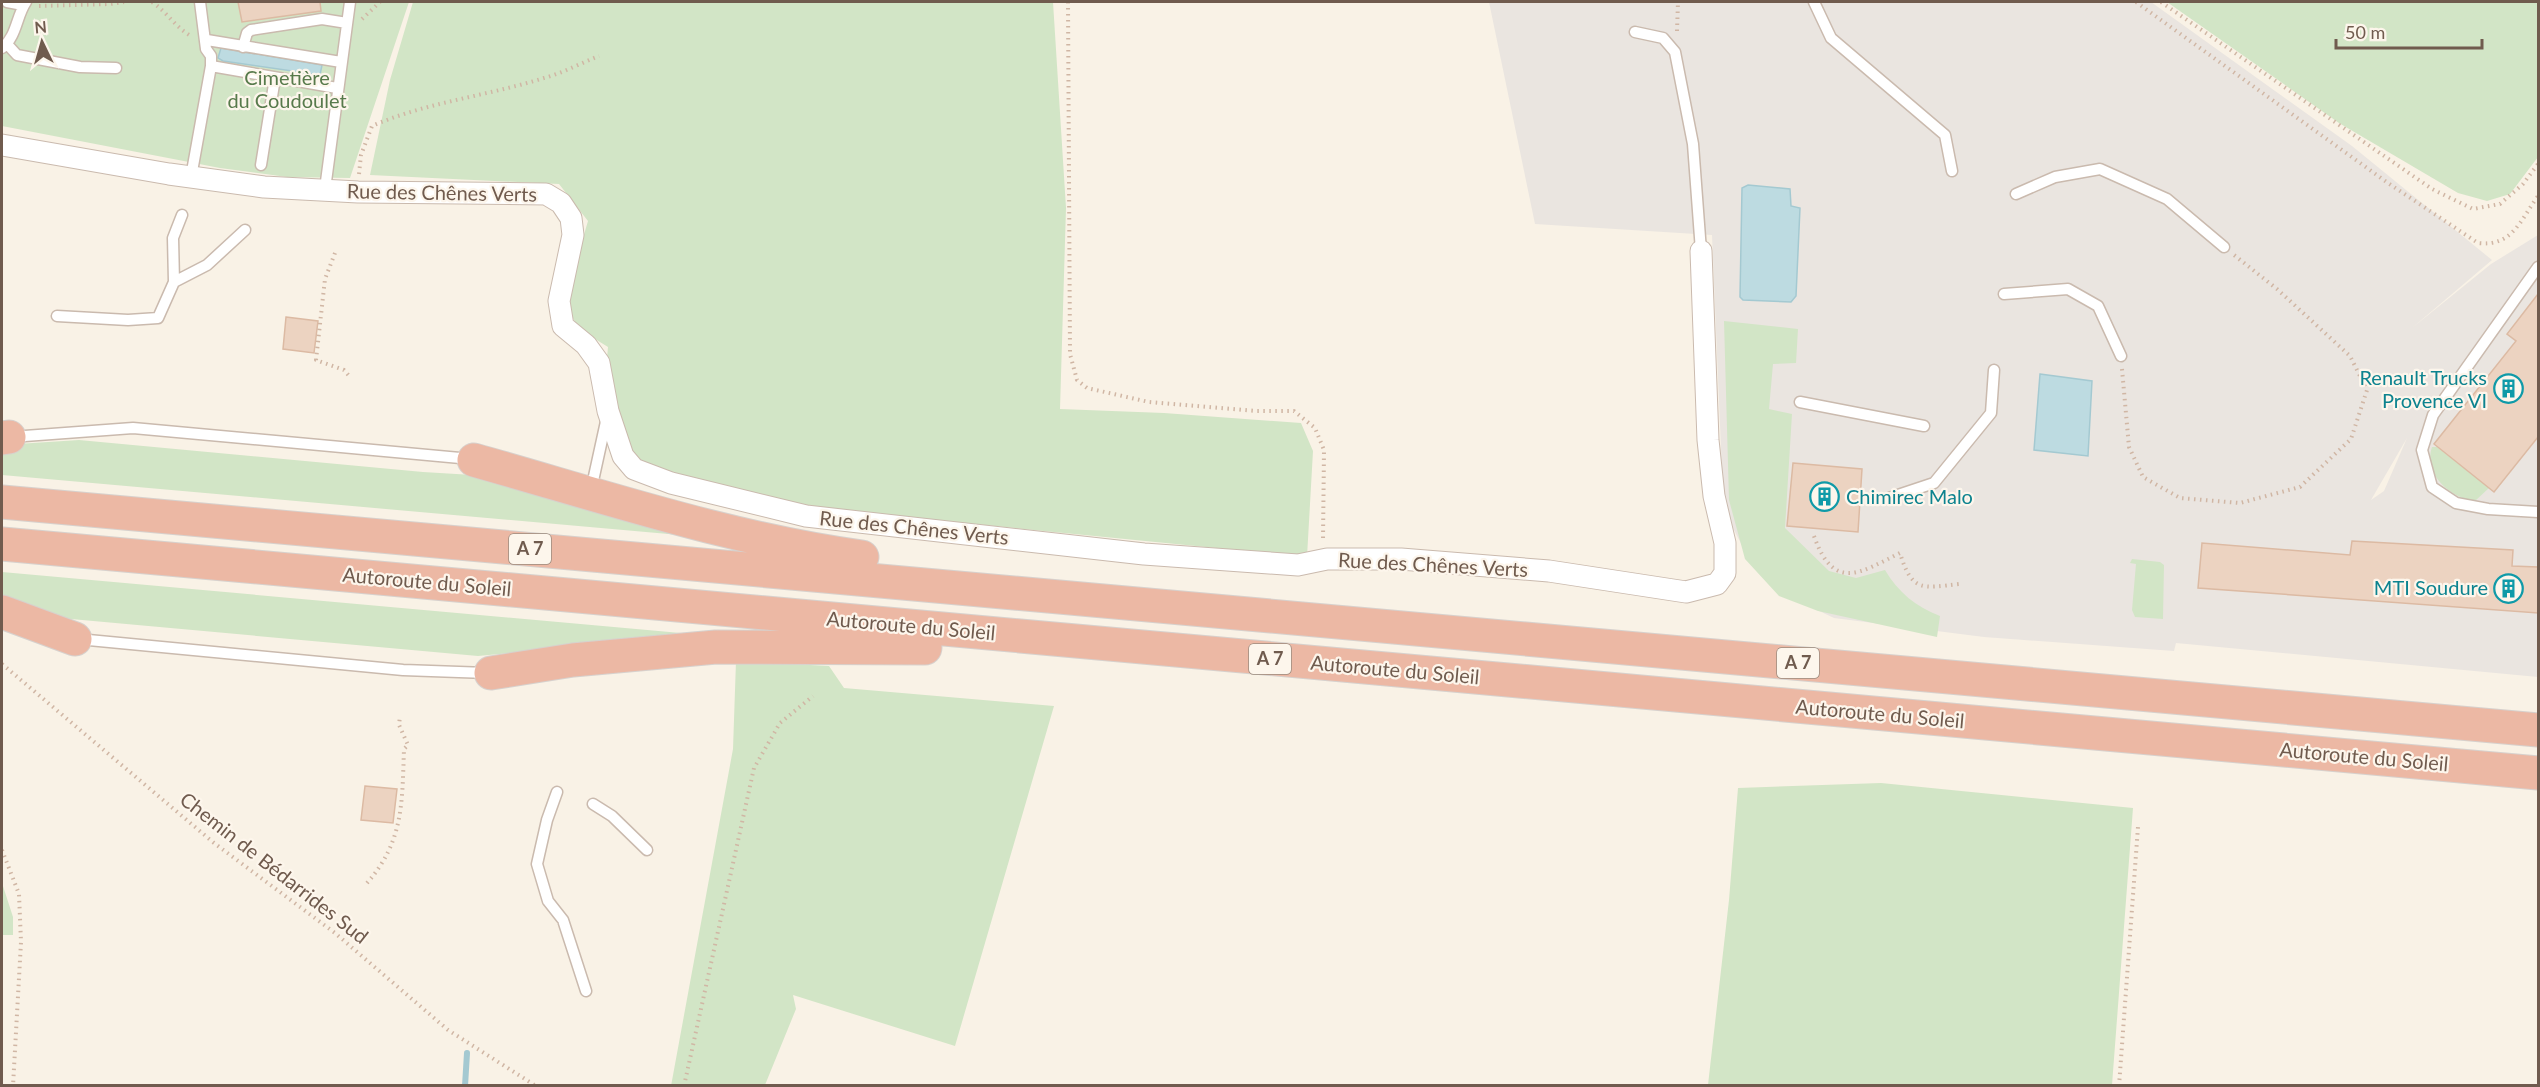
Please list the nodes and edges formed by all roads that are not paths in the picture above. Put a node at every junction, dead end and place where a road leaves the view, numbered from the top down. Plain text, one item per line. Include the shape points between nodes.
1 (7, 2) edge
2 (200, 2) edge
3 (350, 2) edge
4 (1814, 2) edge
5 (24, 3) edge
6 (347, 23) junction
7 (1635, 32) dead end
8 (207, 40) junction
9 (4, 46) edge
10 (243, 47) junction
11 (341, 62) junction
12 (211, 66) junction
13 (116, 68) dead end
14 (275, 78) junction
15 (337, 88) junction
16 (2, 145) edge
17 (261, 165) dead end
18 (1952, 171) dead end
19 (191, 177) junction
20 (325, 189) junction
21 (2016, 194) dead end
22 (182, 214) dead end
23 (245, 230) dead end
24 (2224, 247) road end
25 (1701, 251) joint
26 (2538, 267) edge
27 (174, 282) junction
28 (2004, 294) dead end
29 (57, 316) dead end
30 (2121, 356) road end
31 (1994, 370) dead end
32 (1800, 402) dead end
33 (608, 411) junction
34 (1924, 426) dead end
35 (5, 437) edge
36 (474, 460) joint
37 (590, 493) junction
38 (1889, 498) dead end
39 (2, 502) edge
40 (2538, 512) edge
41 (2, 544) edge
42 (1058, 596) junction
43 (2, 612) edge
44 (75, 639) joint
45 (1052, 639) junction
46 (491, 674) joint
47 (2538, 730) edge
48 (2538, 773) edge
49 (557, 792) dead end
50 (593, 804) dead end
51 (647, 850) dead end
52 (586, 991) dead end

1 - 5 lane
2 - 8 lane
3 - 6 lane
4 - 18 lane via 1831,38 1945,135
5 - 9 lane via 17,26
6 - 10 lane via 322,19 251,30
6 - 11 lane
7 - 25 lane via 1663,38 1675,52 1693,144
8 - 10 lane
8 - 12 lane
9 - 13 lane via 17,55
10 - 11 lane
11 - 15 lane
12 - 14 lane
12 - 19 lane
14 - 15 lane
14 - 17 lane
15 - 20 lane
16 - 19 street, Rue des Chênes Verts
19 - 20 street, Rue des Chênes Verts via 264,187
20 - 33 street, Rue des Chênes Verts via 546,195 561,202 573,235 559,301 562,326 586,345 599,363
21 - 24 lane via 2055,177 2100,169 2167,199
22 - 27 lane via 173,238
23 - 27 lane via 207,266
25 - 33 street, Rue des Chênes Verts via 1708,440 1714,496 1725,543 1725,573 1717,584 1686,592 1549,572 1401,559 1327,559 1298,565 1144,554 806,516 671,483 633,469 622,456
26 - 40 lane via 2433,415 2422,450 2432,487 2456,503
27 - 29 lane via 158,318
28 - 30 lane via 2068,289 2098,306
31 - 38 lane via 1991,413 1934,483
32 - 34 lane
33 - 37 lane
35 - 36 lane via 133,428
36 - 37 highway
37 - 42 highway via 752,537 962,574
39 - 42 highway, A 7
41 - 45 highway, Autoroute du Soleil / A 7
42 - 47 highway, A 7
43 - 44 highway
44 - 46 lane via 403,670
45 - 46 highway via 930,648 716,647 573,660
45 - 48 highway, Autoroute du Soleil / A 7
49 - 52 lane via 537,864 548,901 563,921
50 - 51 lane via 612,816

